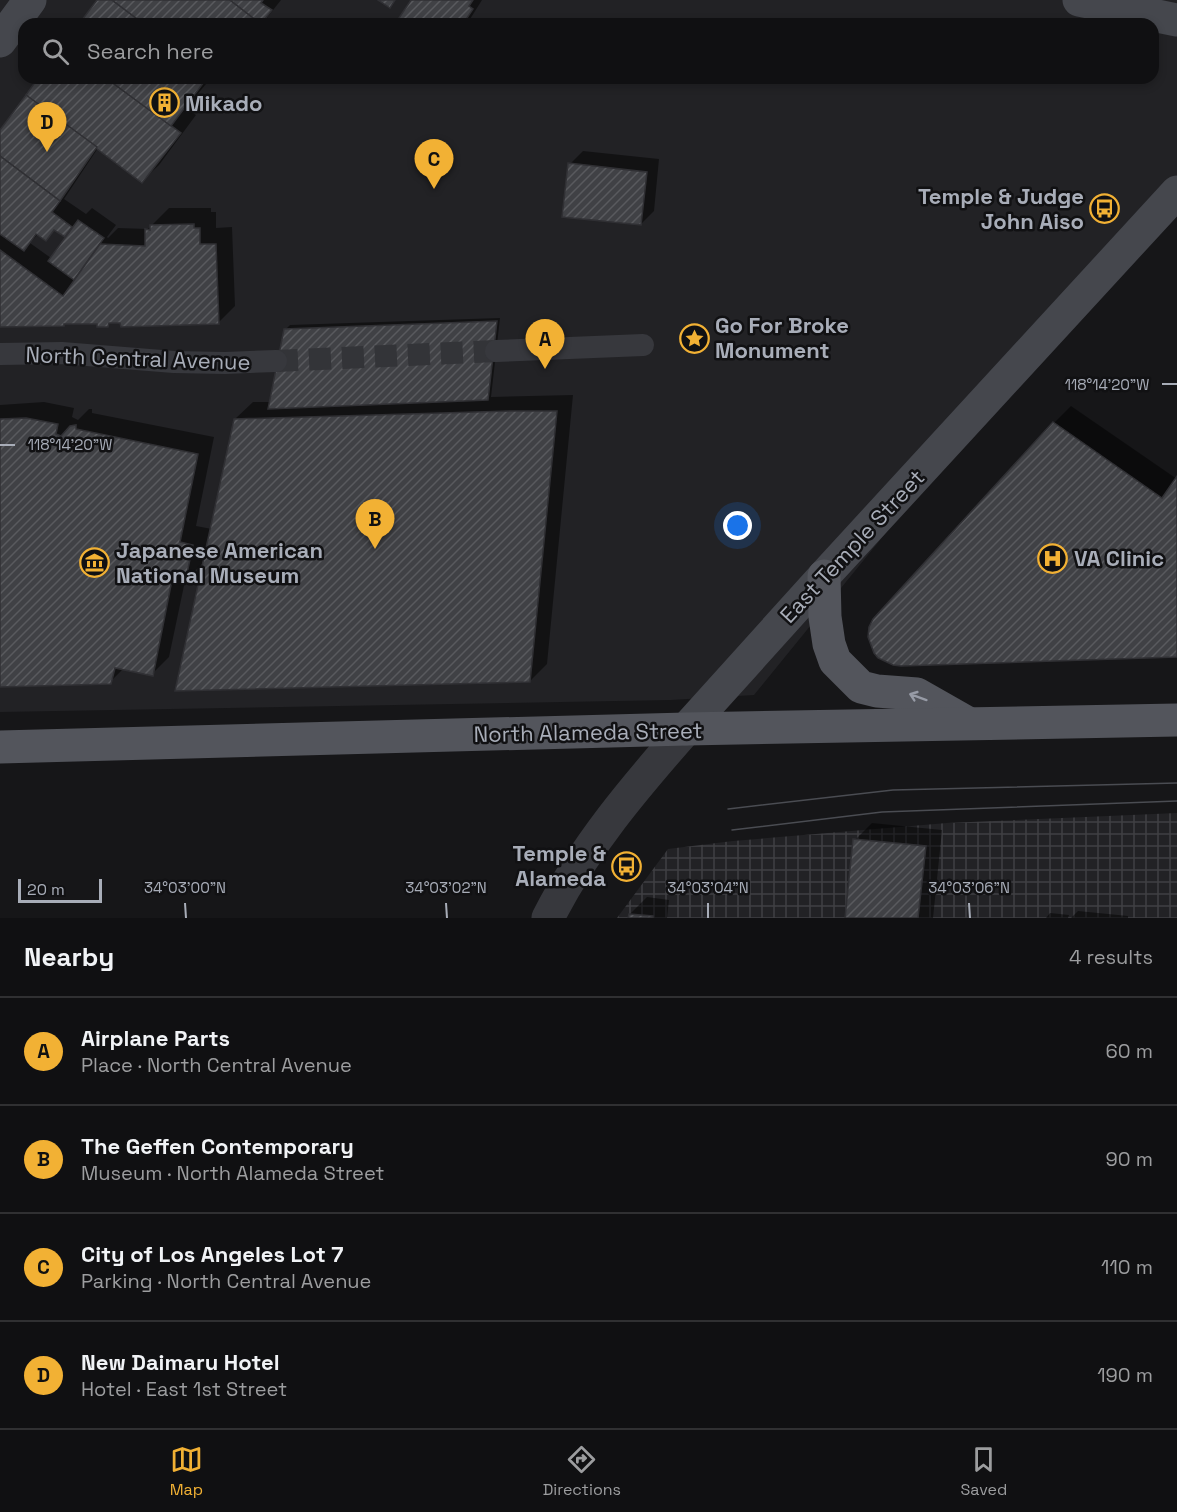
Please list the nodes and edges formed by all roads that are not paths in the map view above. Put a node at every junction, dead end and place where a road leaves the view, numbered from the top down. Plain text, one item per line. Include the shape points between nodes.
1 (30, 0) edge
2 (1079, 0) edge
3 (1177, 21) edge
4 (0, 41) edge
5 (1177, 192) edge
6 (643, 345) dead end
7 (496, 351) tunnel mouth
8 (0, 354) edge
9 (276, 361) tunnel mouth
10 (824, 576) junction
11 (1177, 720) edge
12 (970, 724) junction
13 (686, 729) junction
14 (0, 747) edge
15 (548, 918) edge

1 - 4 main road
2 - 3 main road
5 - 10 main road, East Temple Street
6 - 7 street
8 - 9 street, North Central Avenue via 62,353 184,363
12 -> 10 main road via 917,694 861,687 835,661 825,616
10 - 13 main road, East Temple Street
11 - 12 main road, North Alameda Street
12 - 13 main road, North Alameda Street
13 - 14 main road, North Alameda Street
13 - 15 street, East Temple Street via 627,796

